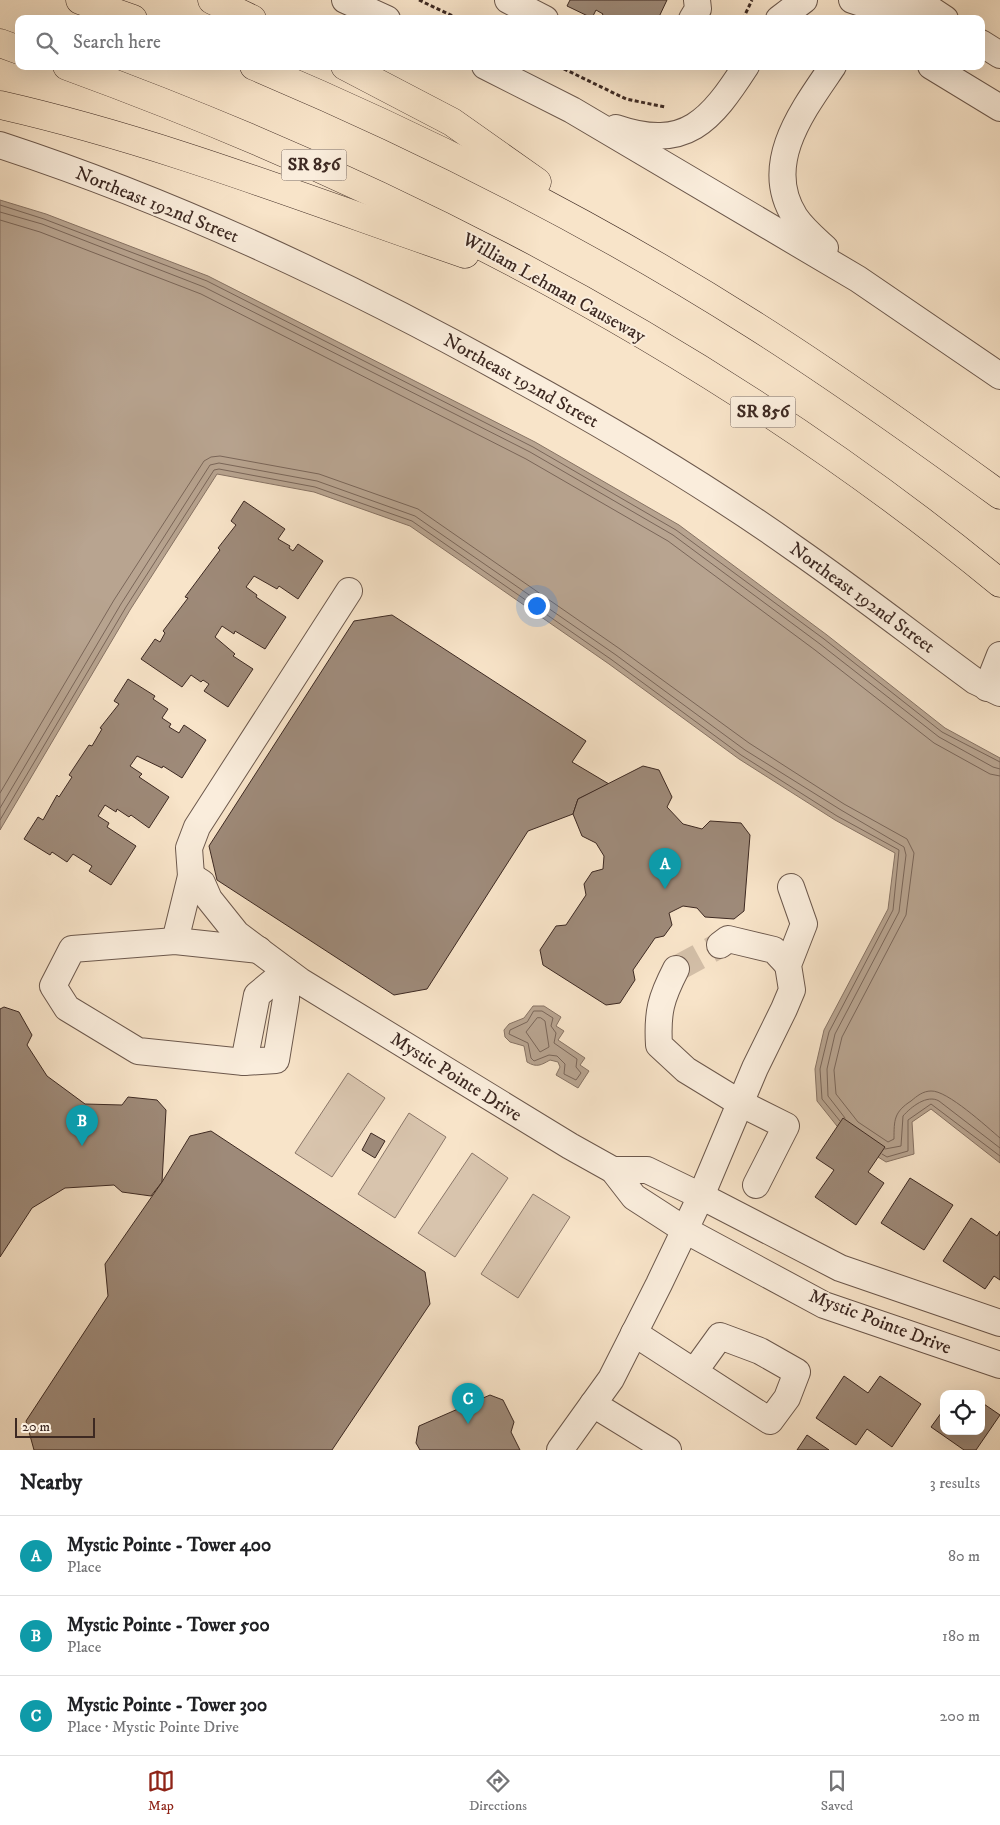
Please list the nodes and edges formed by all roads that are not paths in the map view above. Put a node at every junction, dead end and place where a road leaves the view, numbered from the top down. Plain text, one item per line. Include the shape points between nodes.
1 (80, 0) edge
2 (212, 0) edge
3 (345, 0) edge
4 (508, 0) edge
5 (697, 0) edge
6 (790, 0) edge
7 (804, 0) edge
8 (869, 7) edge
9 (122, 15) edge
10 (244, 15) edge
11 (378, 15) edge
12 (537, 15) edge
13 (694, 15) edge
14 (781, 15) edge
15 (784, 15) edge
16 (938, 15) edge
17 (0, 44) edge
18 (985, 46) edge
19 (15, 49) edge
20 (1000, 55) edge
21 (78, 70) edge
22 (263, 70) edge
23 (353, 70) edge
24 (493, 70) edge
25 (743, 70) edge
26 (830, 70) edge
27 (938, 70) edge
28 (0, 105) edge
29 (1000, 108) edge
30 (572, 110) junction
31 (0, 145) edge
32 (633, 252) junction
33 (858, 279) junction
34 (553, 284) junction
35 (1000, 376) edge
36 (1000, 495) edge
37 (1000, 583) edge
38 (349, 591) dead end
39 (1000, 655) edge
40 (993, 691) edge
41 (191, 876) junction
42 (791, 887) dead end
43 (176, 941) junction
44 (720, 945) tunnel mouth
45 (260, 950) junction
46 (788, 965) junction
47 (676, 969) tunnel mouth
48 (293, 976) junction
49 (740, 1103) junction
50 (613, 1170) junction
51 (756, 1185) dead end
52 (701, 1196) junction
53 (685, 1230) junction
54 (1000, 1323) edge
55 (634, 1333) junction
56 (1000, 1364) edge
57 (694, 1372) dead end
58 (592, 1404) junction
59 (661, 1448) edge
60 (560, 1450) edge

1 - 9 highway
2 - 10 highway
3 - 11 street
4 - 12 street
5 - 13 street via 698,9
6 - 14 street
7 - 15 street
8 - 16 street via 932,11
17 - 19 highway
18 - 20 street
21 - 34 highway, William Lehman Causeway / SR 856 via 196,115 333,174 431,220
22 - 32 highway via 442,151
23 - 32 highway via 452,122
24 - 30 street
25 - 30 street via 710,115 691,128 671,135 646,135 618,129
26 - 33 street via 795,123 782,178 788,206 796,219
27 - 29 street
28 - 34 highway via 96,129 198,160
30 - 33 street
31 - 40 street, Northeast 192nd Street via 225,232 482,358 604,427 725,502
32 - 36 highway via 791,349
33 - 35 street
34 - 37 highway, William Lehman Causeway / SR 856 via 694,367 771,417 877,490
38 - 41 street via 196,827 188,848
39 - 40 street
41 - 43 street
41 - 45 street, Mystic Pointe Drive via 202,883 210,899 238,934
42 - 46 street via 804,924
43 - 45 street
43 - 48 street via 72,949 53,986 67,1008 138,1051 244,1062 257,995
44 - 46 street via 728,939 774,950
45 - 48 street, Mystic Pointe Drive
46 - 49 street via 792,990
47 - 49 street via 662,996 659,1045 686,1070
48 - 50 street, Mystic Pointe Drive
49 - 51 street via 786,1126
49 - 52 street
50 - 52 street, Mystic Pointe Drive via 647,1170
50 - 53 street, Mystic Pointe Drive via 634,1197
52 - 53 street
52 - 54 street, Mystic Pointe Drive via 840,1268
53 - 55 street
53 - 56 street, Mystic Pointe Drive via 824,1305
55 - 57 street
55 - 58 street via 611,1378
58 - 59 street
58 - 60 street

